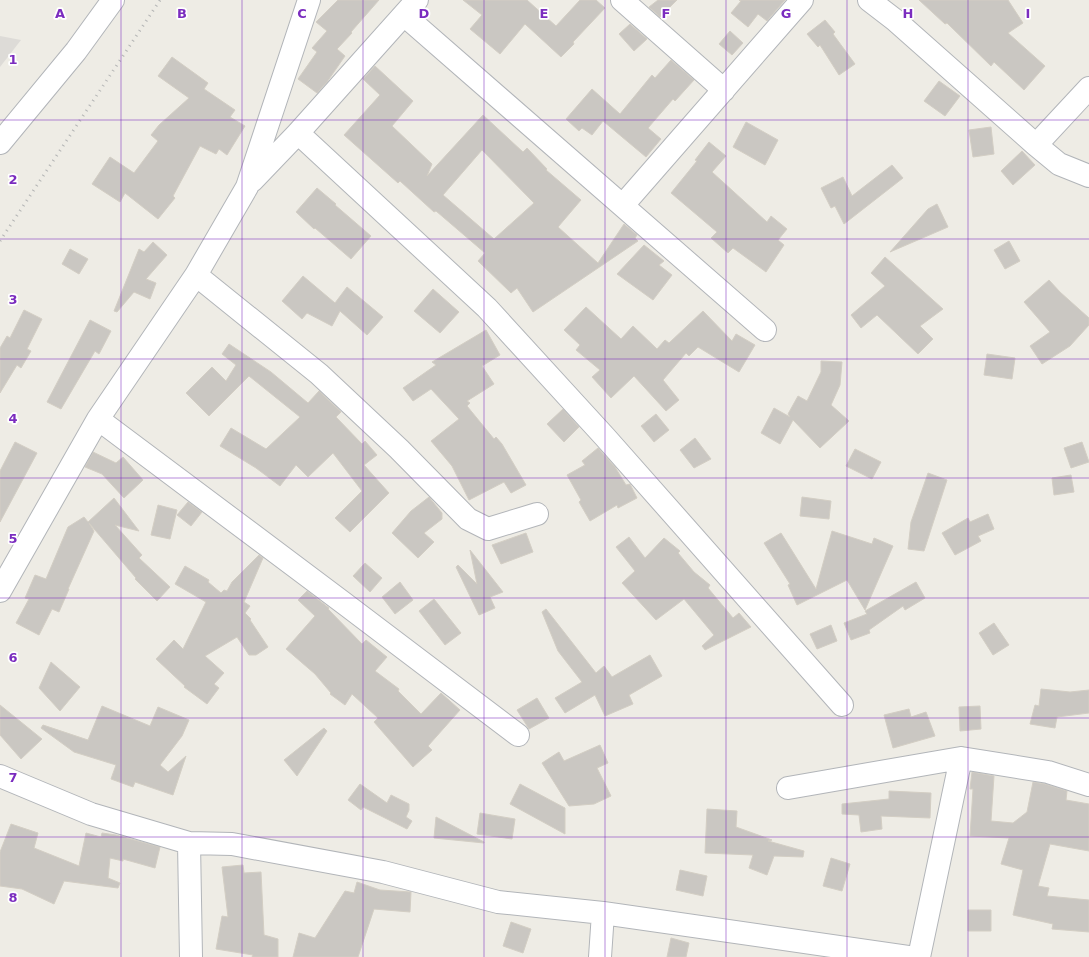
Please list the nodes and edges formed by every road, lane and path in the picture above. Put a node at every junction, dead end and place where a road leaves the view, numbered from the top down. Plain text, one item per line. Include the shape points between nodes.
1 (113, 0) edge
2 (309, 0) edge
3 (622, 0) edge
4 (802, 0) edge
5 (869, 0) edge
6 (411, 7) edge
7 (1089, 88) edge
8 (724, 90) junction
9 (298, 133) junction
10 (0, 143) edge
11 (1036, 145) junction
12 (1089, 176) edge
13 (247, 186) junction
14 (623, 206) junction
15 (196, 275) junction
16 (765, 330) dead end
17 (98, 419) junction
18 (537, 514) dead end
19 (0, 590) edge
20 (842, 705) dead end
21 (518, 735) dead end
22 (961, 758) junction
23 (0, 776) edge
24 (1089, 784) edge
25 (788, 788) dead end
26 (189, 843) junction
27 (603, 913) junction
28 (191, 957) edge
29 (600, 957) edge
30 (908, 957) edge
31 (919, 957) edge

1 - 10 street via 76,51
2 - 13 street
3 - 8 street
4 - 8 street
5 - 11 street
6 - 9 street
6 - 14 street
7 - 11 street
8 - 14 street
9 - 13 street
9 - 20 street via 487,308
11 - 12 street via 1059,164
13 - 15 street
14 - 16 street
15 - 17 street
15 - 18 street via 319,374 399,449 468,519 488,529
17 - 19 street
17 - 21 street
22 - 24 street via 1048,772
22 - 25 street
22 - 31 street
23 - 26 street via 91,814
26 - 27 street via 232,844 383,872 498,902
26 - 28 street
27 - 29 street
27 - 30 street

